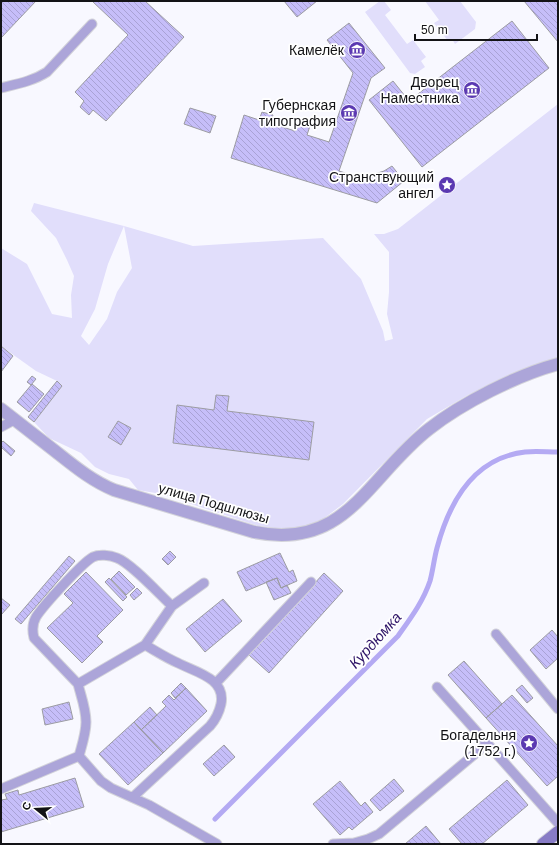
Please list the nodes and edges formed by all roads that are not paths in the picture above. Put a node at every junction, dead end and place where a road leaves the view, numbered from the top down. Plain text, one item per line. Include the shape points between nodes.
1 (92, 24) dead end
2 (1, 88) edge
3 (558, 364) edge
4 (1, 409) edge
5 (14, 420) junction
6 (1, 427) edge
7 (311, 582) dead end
8 (204, 583) dead end
9 (172, 606) junction
10 (496, 634) dead end
11 (145, 645) junction
12 (216, 683) junction
13 (78, 684) junction
14 (437, 687) dead end
15 (558, 709) edge
16 (488, 743) junction
17 (79, 756) junction
18 (1, 788) edge
19 (133, 797) junction
20 (558, 823) edge
21 (558, 832) edge
22 (217, 844) edge
23 (333, 844) edge
24 (543, 844) edge

1 - 2 lane via 40,78
3 - 5 street, улица Подшлюзы via 529,374 452,412 411,444 347,512 323,527 297,534 267,535 254,532 114,490 93,480
4 - 5 street, улица Подшлюзы
5 - 6 lane
7 - 12 lane
8 - 9 lane
9 - 11 lane
9 - 13 lane via 127,564 117,558 94,556 83,564 42,609 32,628 34,638
10 - 15 lane
11 - 12 lane
11 - 13 lane
12 - 19 lane via 221,691 222,700 217,718
13 - 17 lane via 86,722
14 - 16 lane
16 - 20 lane
16 - 23 lane via 379,834 354,843
17 - 18 lane
17 - 19 lane via 110,788
19 - 22 lane
21 - 24 main road

